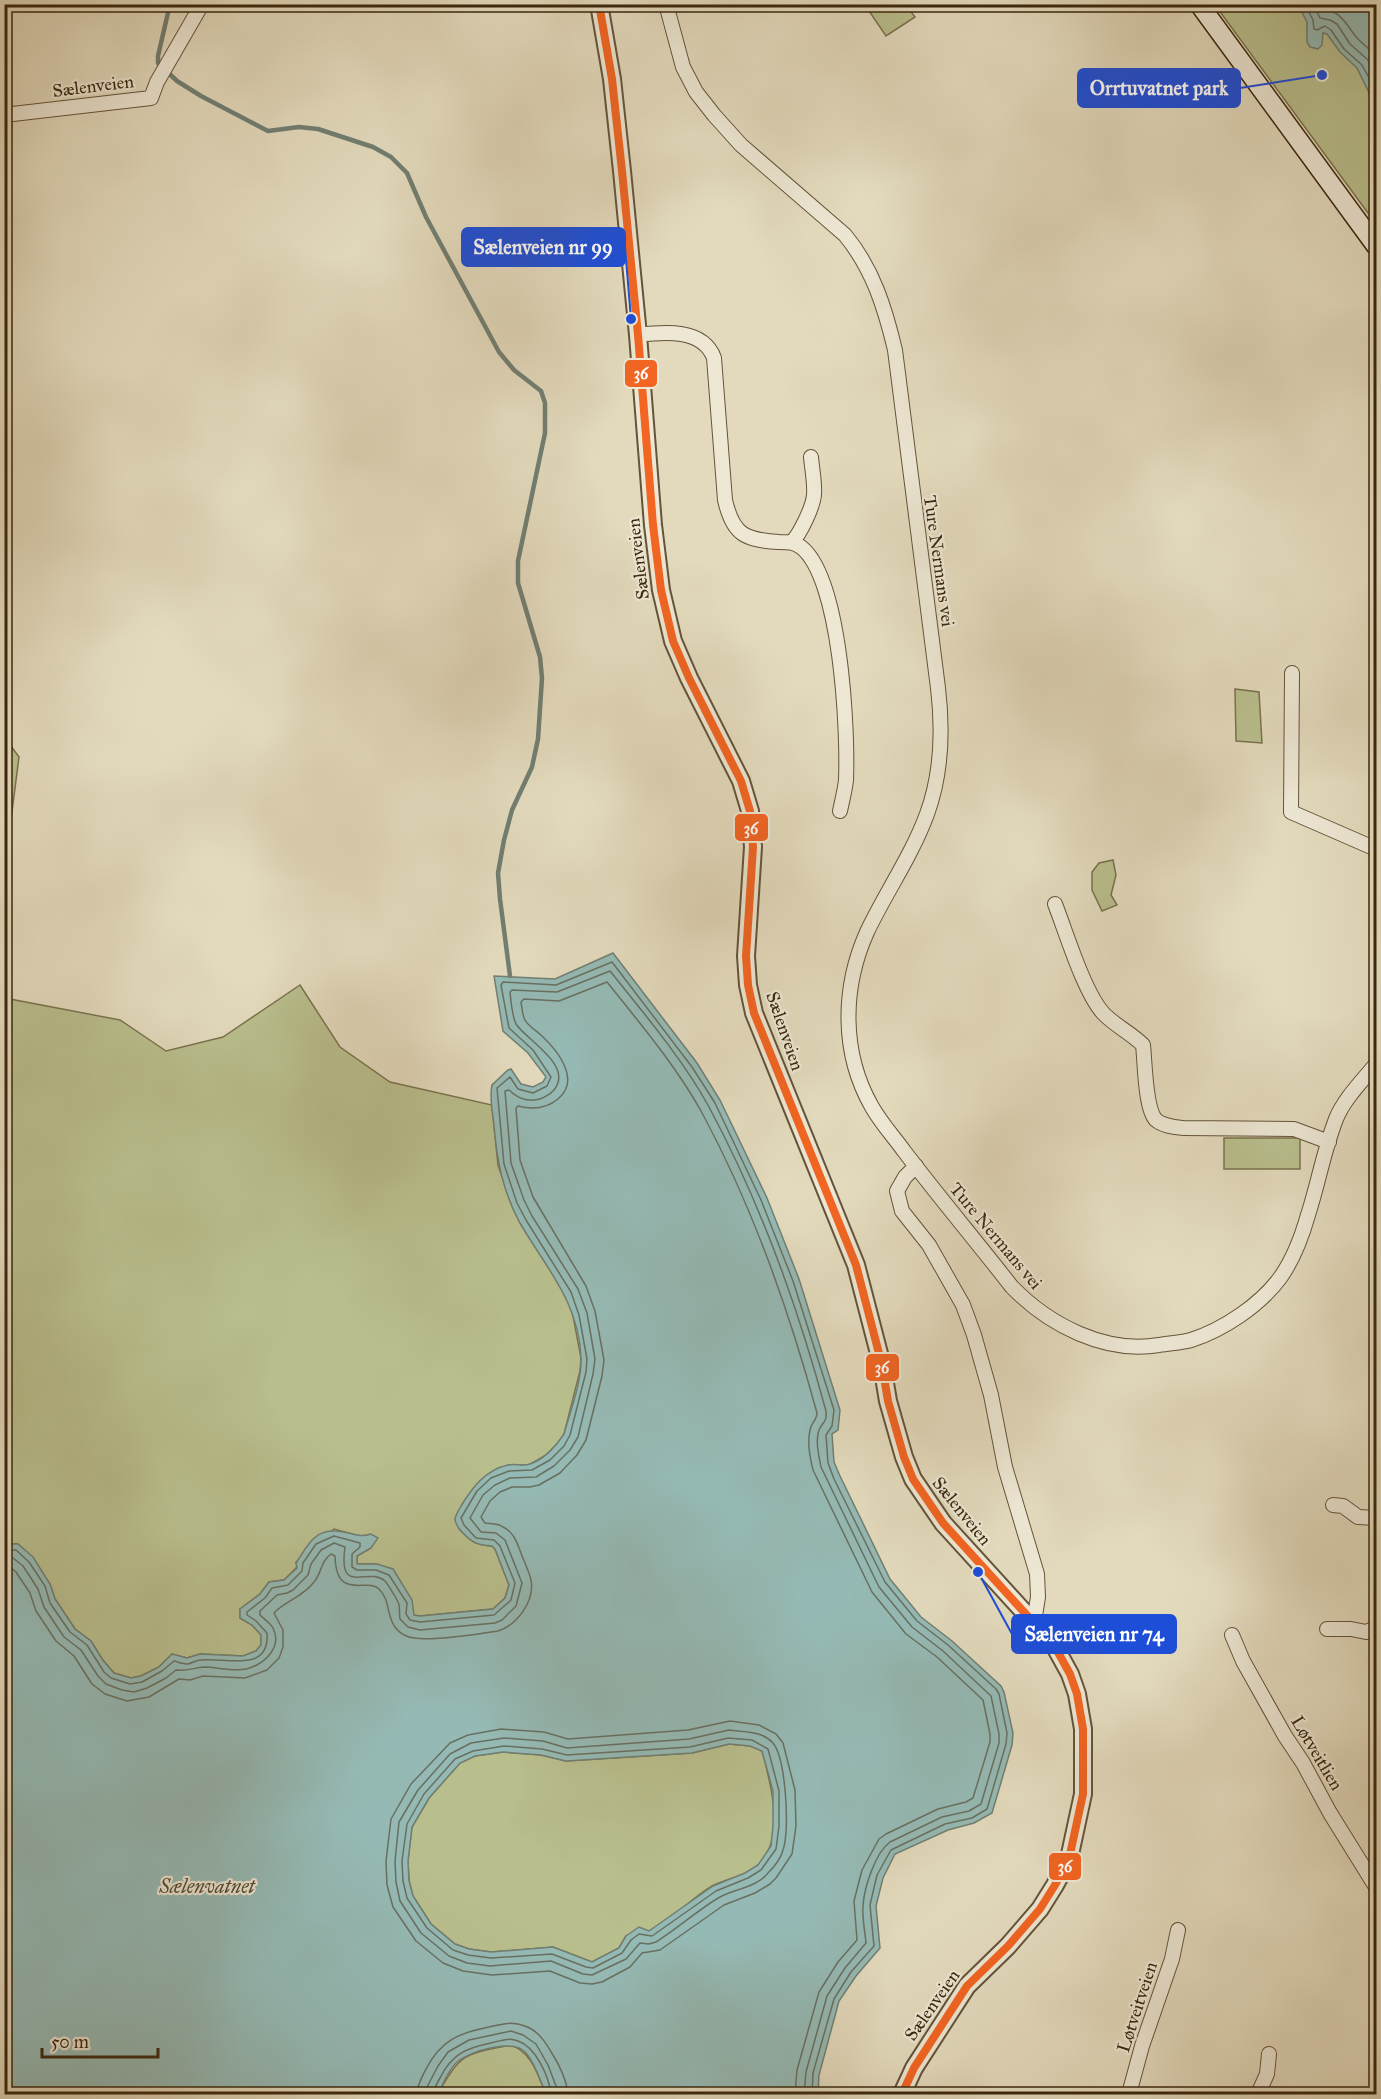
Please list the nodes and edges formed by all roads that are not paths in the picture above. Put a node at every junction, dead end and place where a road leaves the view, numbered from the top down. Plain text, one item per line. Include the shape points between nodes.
1 (202, 4) edge
2 (599, 4) edge
3 (666, 4) edge
4 (1199, 4) edge
5 (4, 115) edge
6 (1377, 246) edge
7 (638, 335) junction
8 (811, 457) dead end
9 (792, 542) junction
10 (1292, 673) dead end
11 (840, 811) dead end
12 (1377, 849) edge
13 (1055, 904) dead end
14 (1377, 1064) edge
15 (1329, 1142) junction
16 (916, 1166) junction
17 (1333, 1506) dead end
18 (1377, 1518) edge
19 (1034, 1622) junction
20 (1377, 1628) edge
21 (1327, 1629) dead end
22 (1232, 1635) dead end
23 (1377, 1887) edge
24 (1178, 1930) dead end
25 (1269, 2054) dead end
26 (902, 2094) edge
27 (1129, 2094) edge
28 (1258, 2094) edge

1 - 5 street, Sælenveien via 151,98
2 - 7 street, Sælenveien via 612,78
3 - 16 street, Ture Nermans vei via 683,67 696,92 741,145 838,228 858,251 881,297 895,350 938,688 940,760 928,812 867,932 848,1002 849,1038 856,1072 872,1108
4 - 6 main road
7 - 9 street via 676,333 693,337 710,348 730,520 736,530 757,539
7 - 19 street, Sælenveien via 664,611 688,678 741,781 750,810 753,847 746,956 754,1013 856,1265 891,1410 913,1479 943,1522
8 - 9 street via 813,502
9 - 11 street via 813,560 821,577 839,654 846,781
10 - 12 street via 1291,812
13 - 15 street via 1095,1002 1143,1045 1148,1102 1156,1119 1167,1126 1183,1128 1294,1129
14 - 15 street, Ture Nermans vei via 1337,1117
15 - 16 street, Ture Nermans vei via 1307,1218 1280,1278 1254,1305 1219,1327 1191,1340 1146,1347 1101,1342 1028,1304
16 - 19 street via 897,1191 902,1211 929,1245 967,1315 1037,1574
17 - 18 street via 1343,1506 1358,1517
19 - 26 street, Sælenveien via 1054,1645 1070,1674 1079,1705 1083,1794 1069,1858 1040,1909 967,1986 914,2068
20 - 21 street via 1366,1632
22 - 23 street, Løtveitlien via 1285,1736
24 - 27 street, Løtveitveien
25 - 28 street via 1267,2074

